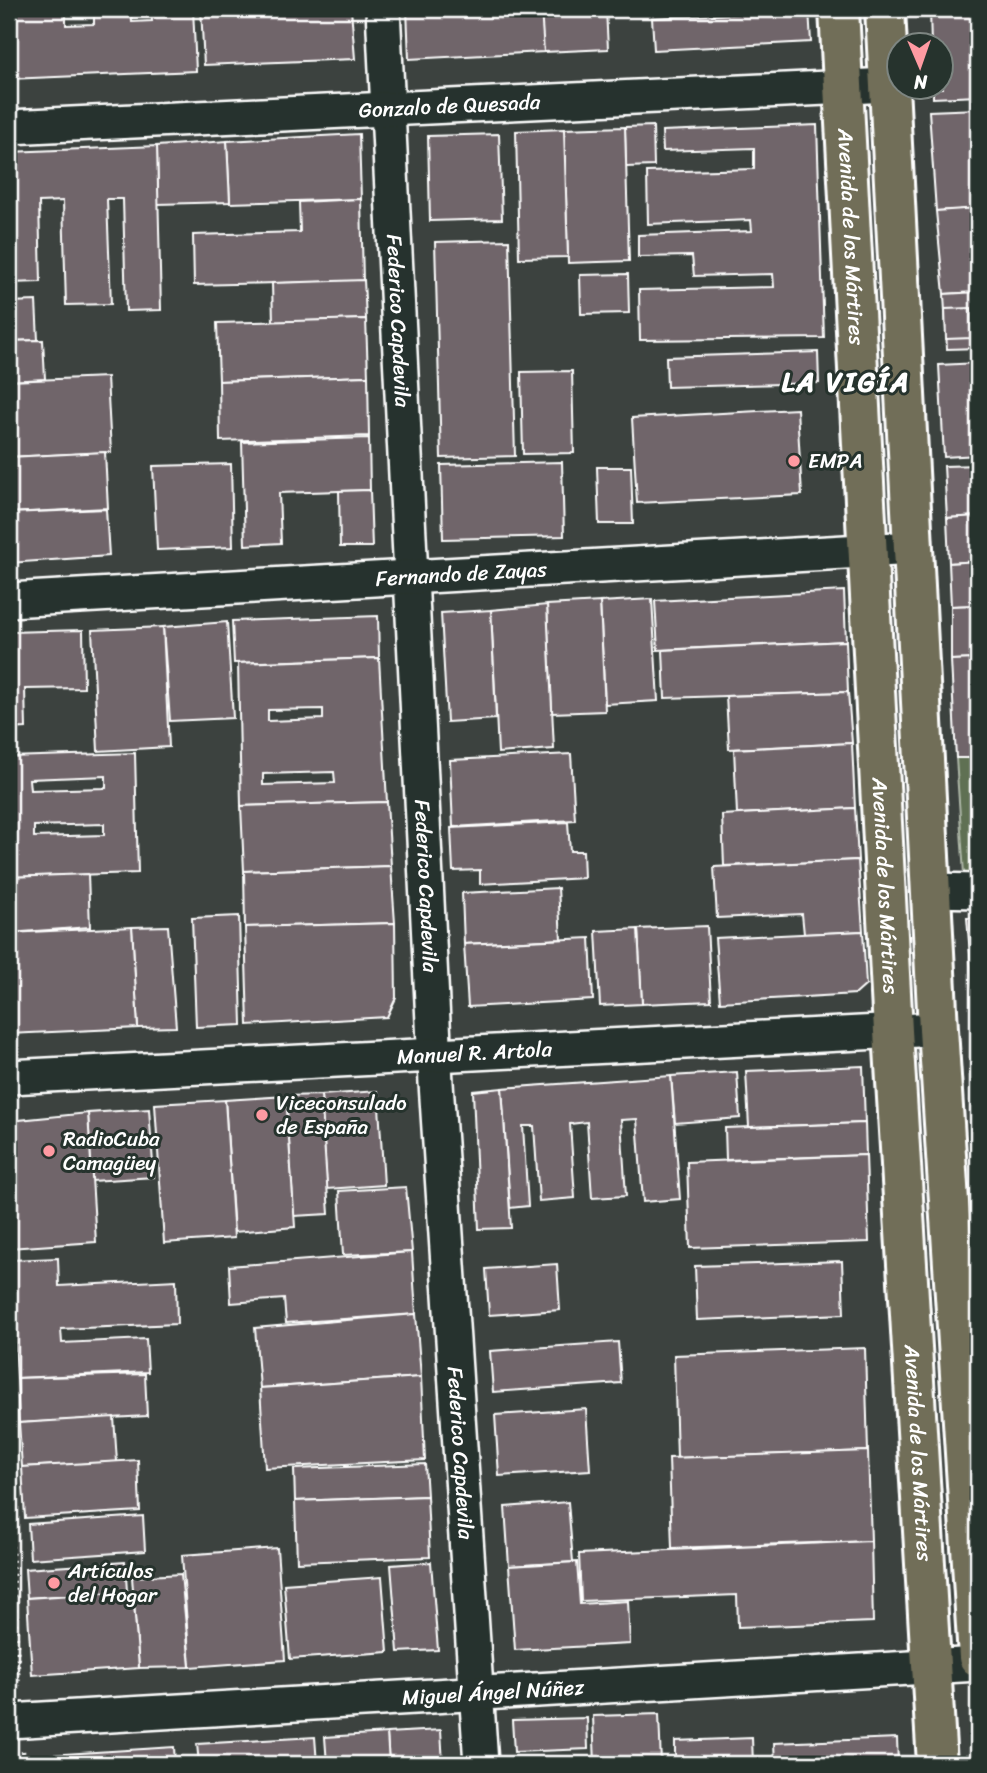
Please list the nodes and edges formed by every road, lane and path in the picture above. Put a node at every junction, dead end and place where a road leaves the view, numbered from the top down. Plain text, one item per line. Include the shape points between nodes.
1 (383, 9) edge
2 (839, 9) edge
3 (885, 9) edge
4 (886, 32) edge
5 (886, 85) edge
6 (842, 87) junction
7 (890, 102) edge
8 (389, 109) junction
9 (9, 127) edge
10 (914, 548) junction
11 (868, 550) junction
12 (412, 576) junction
13 (9, 600) edge
14 (931, 890) junction
15 (978, 891) edge
16 (938, 1029) junction
17 (893, 1031) junction
18 (434, 1055) junction
19 (9, 1077) edge
20 (9, 1490) edge
21 (978, 1657) edge
22 (978, 1664) edge
23 (930, 1667) junction
24 (476, 1691) junction
25 (15, 1721) edge
26 (24, 1764) edge
27 (481, 1764) edge
28 (937, 1764) edge

1 - 8 street, Federico Capdevila
2 - 6 main road, Avenida de los Mártires
3 - 4 main road
5 - 6 street, Gonzalo de Quesada
6 - 8 street, Gonzalo de Quesada
6 - 11 main road, Avenida de los Mártires
7 - 10 main road
8 - 9 street, Gonzalo de Quesada
8 - 12 street, Federico Capdevila
10 - 11 street, Fernando de Zayas
10 - 14 main road
11 - 12 street, Fernando de Zayas
11 - 17 main road, Avenida de los Mártires
12 - 13 street, Fernando de Zayas
12 - 18 street, Federico Capdevila
14 - 15 street
14 - 16 main road
16 - 17 street, Manuel R. Artola
16 - 21 main road
17 - 18 street, Manuel R. Artola
17 - 23 main road, Avenida de los Mártires
18 - 19 street, Manuel R. Artola
18 - 24 street, Federico Capdevila
20 - 25 path
22 - 23 street, Miguel Ángel Núñez
23 - 24 street, Miguel Ángel Núñez
23 - 28 main road, Avenida de los Mártires
24 - 25 street, Miguel Ángel Núñez
24 - 27 street, Federico Capdevila
25 - 26 path

